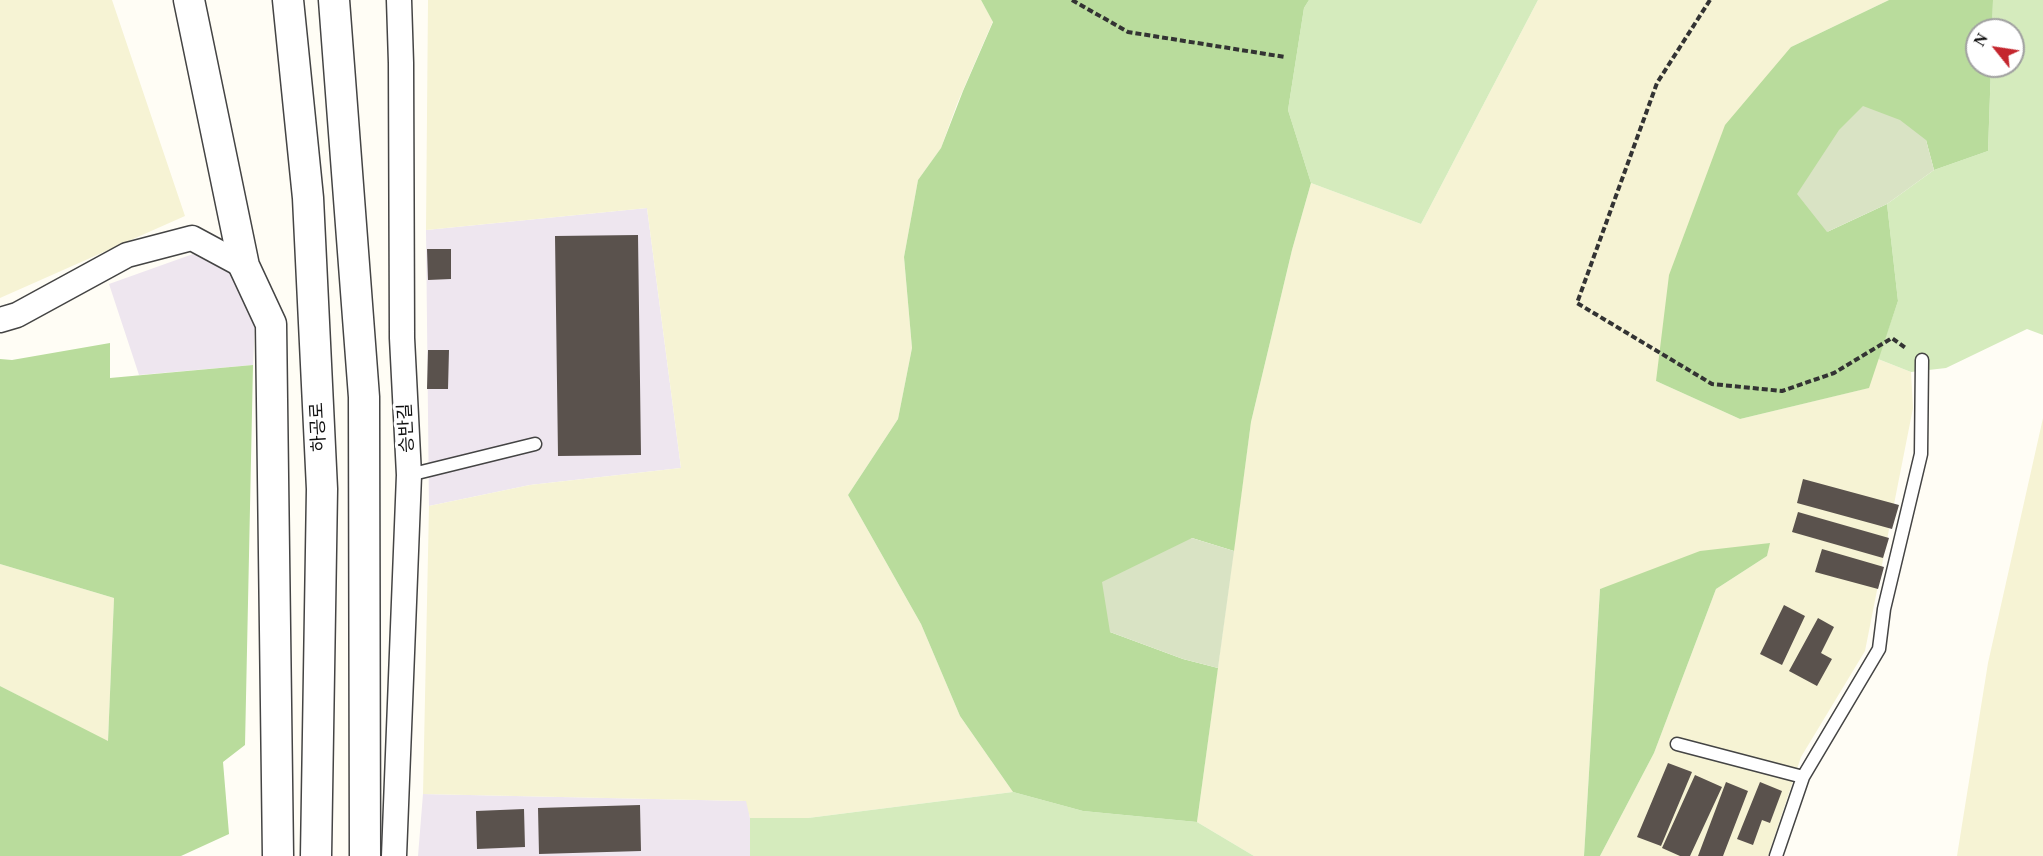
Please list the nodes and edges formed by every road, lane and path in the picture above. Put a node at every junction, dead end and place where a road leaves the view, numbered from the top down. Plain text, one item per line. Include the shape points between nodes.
1 (288, 0) edge
2 (334, 0) edge
3 (399, 0) edge
4 (1072, 0) edge
5 (1710, 0) edge
6 (194, 3) edge
7 (1285, 57) dead end
8 (244, 266) junction
9 (0, 320) edge
10 (1922, 360) joint
11 (535, 444) dead end
12 (409, 475) junction
13 (1677, 744) dead end
14 (1803, 777) junction
15 (278, 856) edge
16 (316, 856) edge
17 (365, 856) edge
18 (394, 856) edge
19 (1776, 856) edge

1 - 16 street, 하공로 via 308,198 322,489
2 - 17 street via 364,397
3 - 12 street, 승반길 via 402,338
4 - 7 path via 1128,32
5 - 10 path via 1658,83 1577,303 1712,384 1782,391 1834,373 1892,338
6 - 8 street
8 - 9 street via 192,238 127,255 17,315
8 - 15 street via 271,324
10 - 14 lane via 1922,454 1884,609 1879,649
11 - 12 lane
12 - 18 street, 승반길
13 - 14 lane
14 - 19 lane

